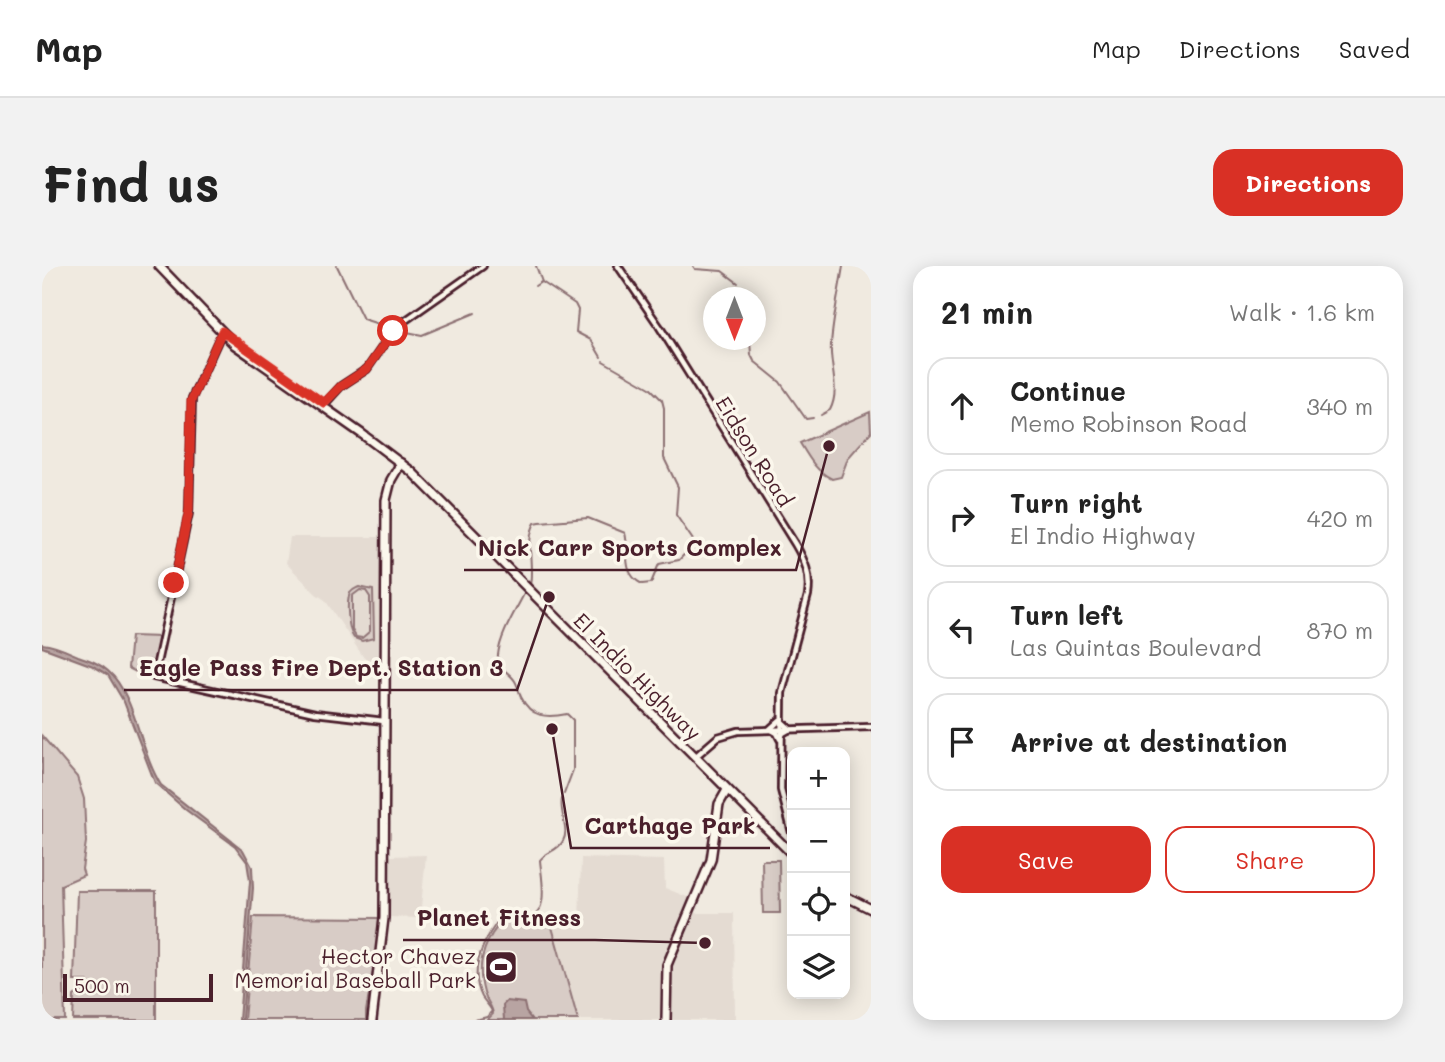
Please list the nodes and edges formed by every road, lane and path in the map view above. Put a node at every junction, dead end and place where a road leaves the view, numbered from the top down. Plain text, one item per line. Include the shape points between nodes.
1 (159, 266) edge
2 (483, 266) edge
3 (618, 266) edge
4 (222, 331) junction
5 (323, 405) junction
6 (401, 463) junction
7 (411, 471) junction
8 (393, 476) junction
9 (780, 720) junction
10 (386, 722) junction
11 (871, 727) edge
12 (771, 729) junction
13 (780, 729) junction
14 (790, 729) junction
15 (780, 739) junction
16 (694, 758) junction
17 (719, 783) junction
18 (727, 790) junction
19 (719, 804) junction
20 (787, 815) edge
21 (787, 849) edge
22 (850, 898) edge
23 (871, 909) edge
24 (372, 1020) edge
25 (666, 1020) edge

1 - 4 main road, El Indio Highway
2 - 5 street via 396,327 367,369
3 - 9 street, Eidson Road via 806,566 808,592 782,690
4 - 5 main road, El Indio Highway via 252,358
4 - 10 street via 191,401 189,510 154,677 315,713
5 - 6 main road, El Indio Highway
6 - 7 main road, El Indio Highway
6 - 8 main road
7 - 8 main road
7 - 16 main road, El Indio Highway
8 - 10 main road via 386,500
9 - 12 street
9 - 13 street, Eidson Road
9 - 14 street
10 - 24 main road via 384,926
11 - 14 street
12 - 13 street
12 - 15 street
12 - 16 street via 726,734
13 - 14 street
13 - 15 street, Eidson Road
14 - 15 street
15 - 20 street, Eidson Road via 780,790
16 - 17 main road, El Indio Highway
17 - 18 main road, El Indio Highway
17 - 19 main road
18 - 19 main road
18 - 21 main road, El Indio Highway
19 - 25 main road via 711,860 667,965
22 - 23 main road

